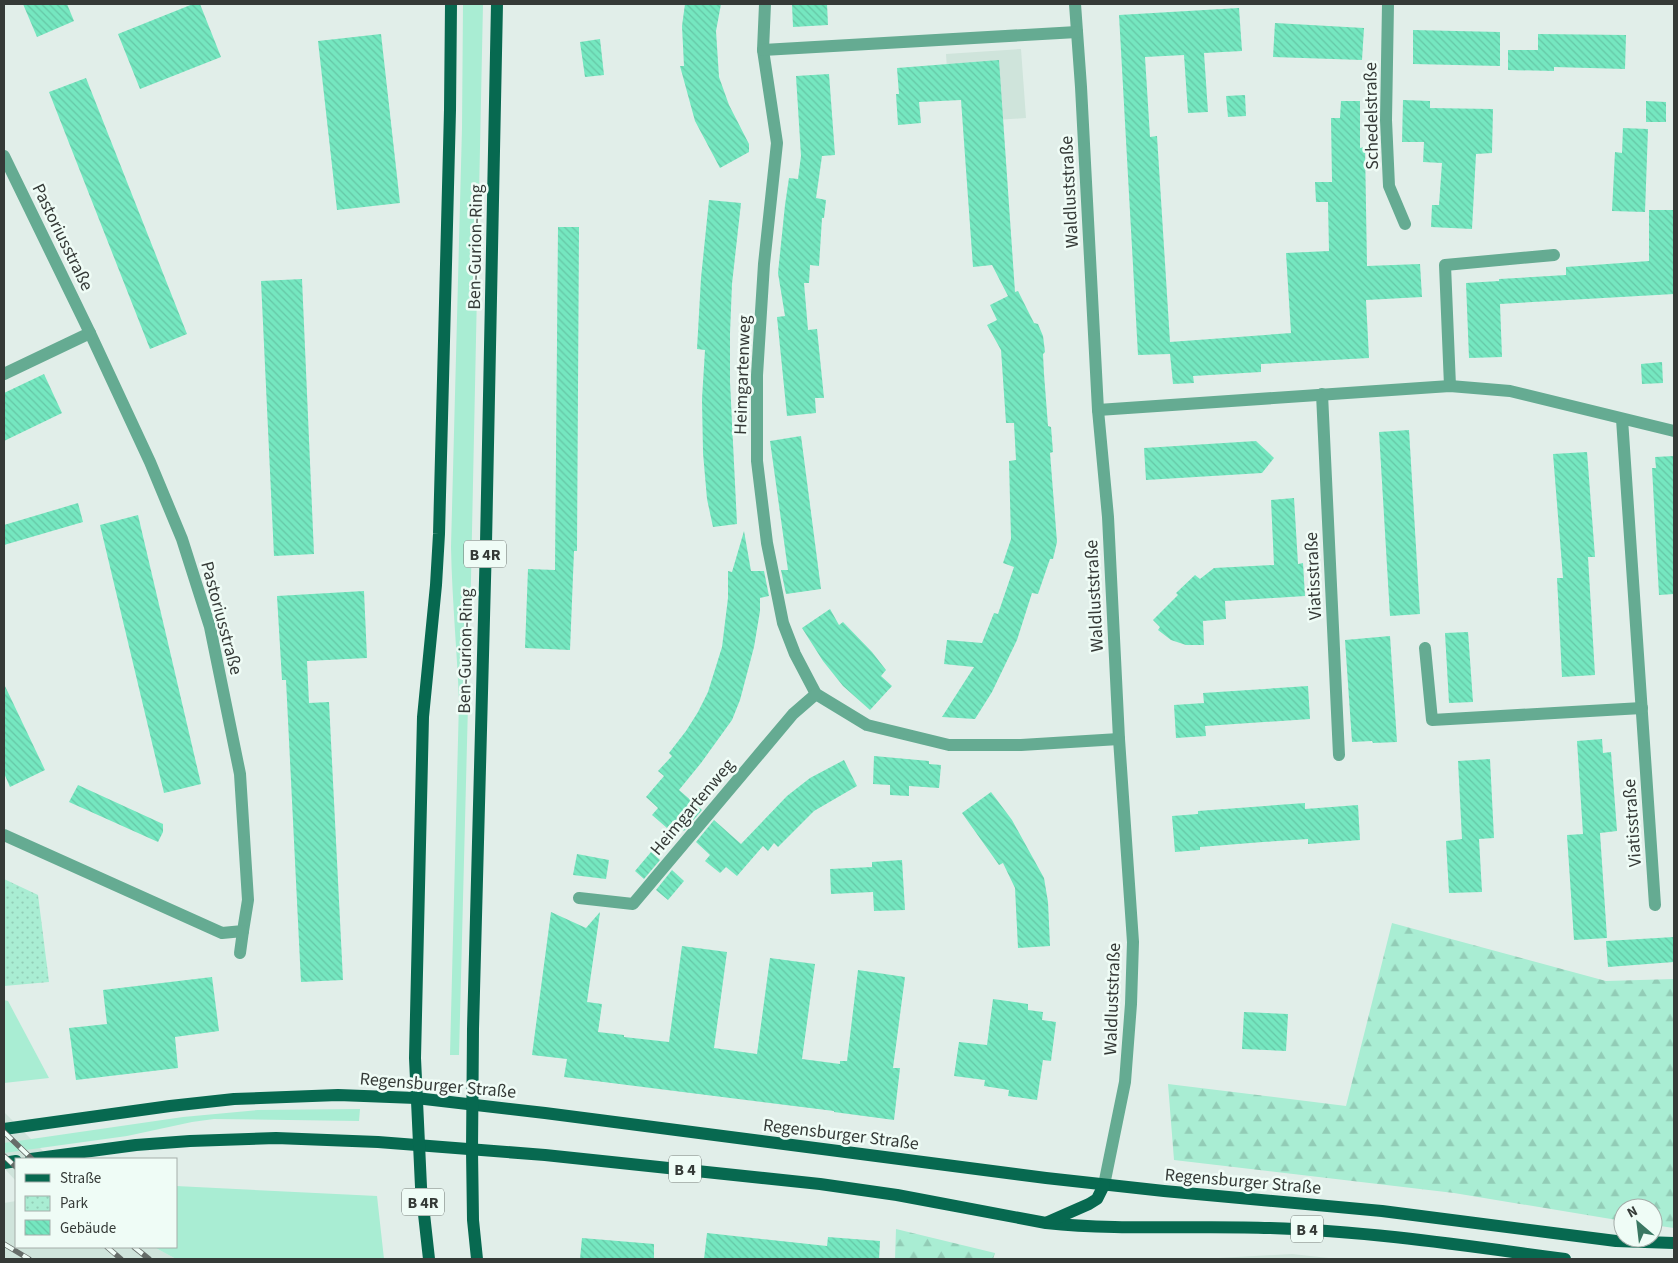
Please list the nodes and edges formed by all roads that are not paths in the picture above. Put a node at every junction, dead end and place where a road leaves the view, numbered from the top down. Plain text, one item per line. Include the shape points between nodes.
1 (451, 4) edge
2 (497, 4) edge
3 (765, 4) edge
4 (1075, 4) edge
5 (1388, 4) edge
6 (1077, 32) junction
7 (762, 50) junction
8 (4, 156) edge
9 (1406, 224) dead end
10 (1554, 256) dead end
11 (90, 333) junction
12 (4, 374) edge
13 (1450, 386) junction
14 (1322, 394) junction
15 (1098, 410) junction
16 (1622, 419) junction
17 (1674, 432) edge
18 (1425, 648) dead end
19 (816, 694) junction
20 (1642, 708) junction
21 (1119, 739) junction
22 (1339, 755) dead end
23 (4, 835) edge
24 (579, 898) dead end
25 (1655, 905) dead end
26 (243, 931) junction
27 (240, 953) dead end
28 (416, 1098) junction
29 (472, 1104) junction
30 (4, 1129) edge
31 (418, 1146) junction
32 (472, 1150) junction
33 (39, 1158) edge
34 (1104, 1185) junction
35 (1046, 1223) junction
36 (1674, 1243) edge
37 (429, 1259) edge
38 (477, 1259) edge
39 (1565, 1259) edge

1 - 28 main road, Ben-Gurion-Ring / B 4R via 439,534 422,736
2 - 29 main road, Ben-Gurion-Ring / B 4R
3 - 7 street, Heimgartenweg
4 - 6 street, Waldluststraße
5 - 9 street, Schedelstraße via 1386,120 1389,186
6 - 7 street
6 - 15 street, Waldluststraße
7 - 19 street, Heimgartenweg via 777,143 764,264 757,375 757,461 767,543 783,623
8 - 11 street, Pastoriusstraße
10 - 13 street via 1445,265
11 - 12 street
11 - 26 street, Pastoriusstraße via 182,539 210,628 240,774 248,900
13 - 14 street
13 - 16 street via 1510,391
14 - 15 street
14 - 22 street, Viatisstraße
15 - 21 street, Waldluststraße via 1108,518
16 - 17 street
16 - 20 street, Viatisstraße
18 - 20 street via 1432,720
19 - 21 street via 867,725 949,745 1021,745
19 - 24 street, Heimgartenweg via 794,714 633,904
20 - 25 street, Viatisstraße
21 - 34 street, Waldluststraße via 1133,972 1125,1082
23 - 26 street via 222,933
26 - 27 street, Pastoriusstraße
28 - 29 main road, Regensburger Straße
28 - 30 main road, Regensburger Straße via 234,1099
28 - 31 main road, Ben-Gurion-Ring / B 4R
29 - 32 main road, Ben-Gurion-Ring / B 4R
29 - 34 main road, Regensburger Straße
31 - 32 main road, B 4
31 - 33 main road via 276,1138 228,1139
31 - 37 main road, B 4R
32 - 35 main road, B 4 via 604,1160 820,1184
32 - 38 main road, B 4R
34 - 35 main road via 1089,1204
34 - 36 main road, Regensburger Straße / B 4 via 1382,1211 1616,1241
35 - 39 main road, B 4 via 1112,1228 1261,1227 1353,1232

